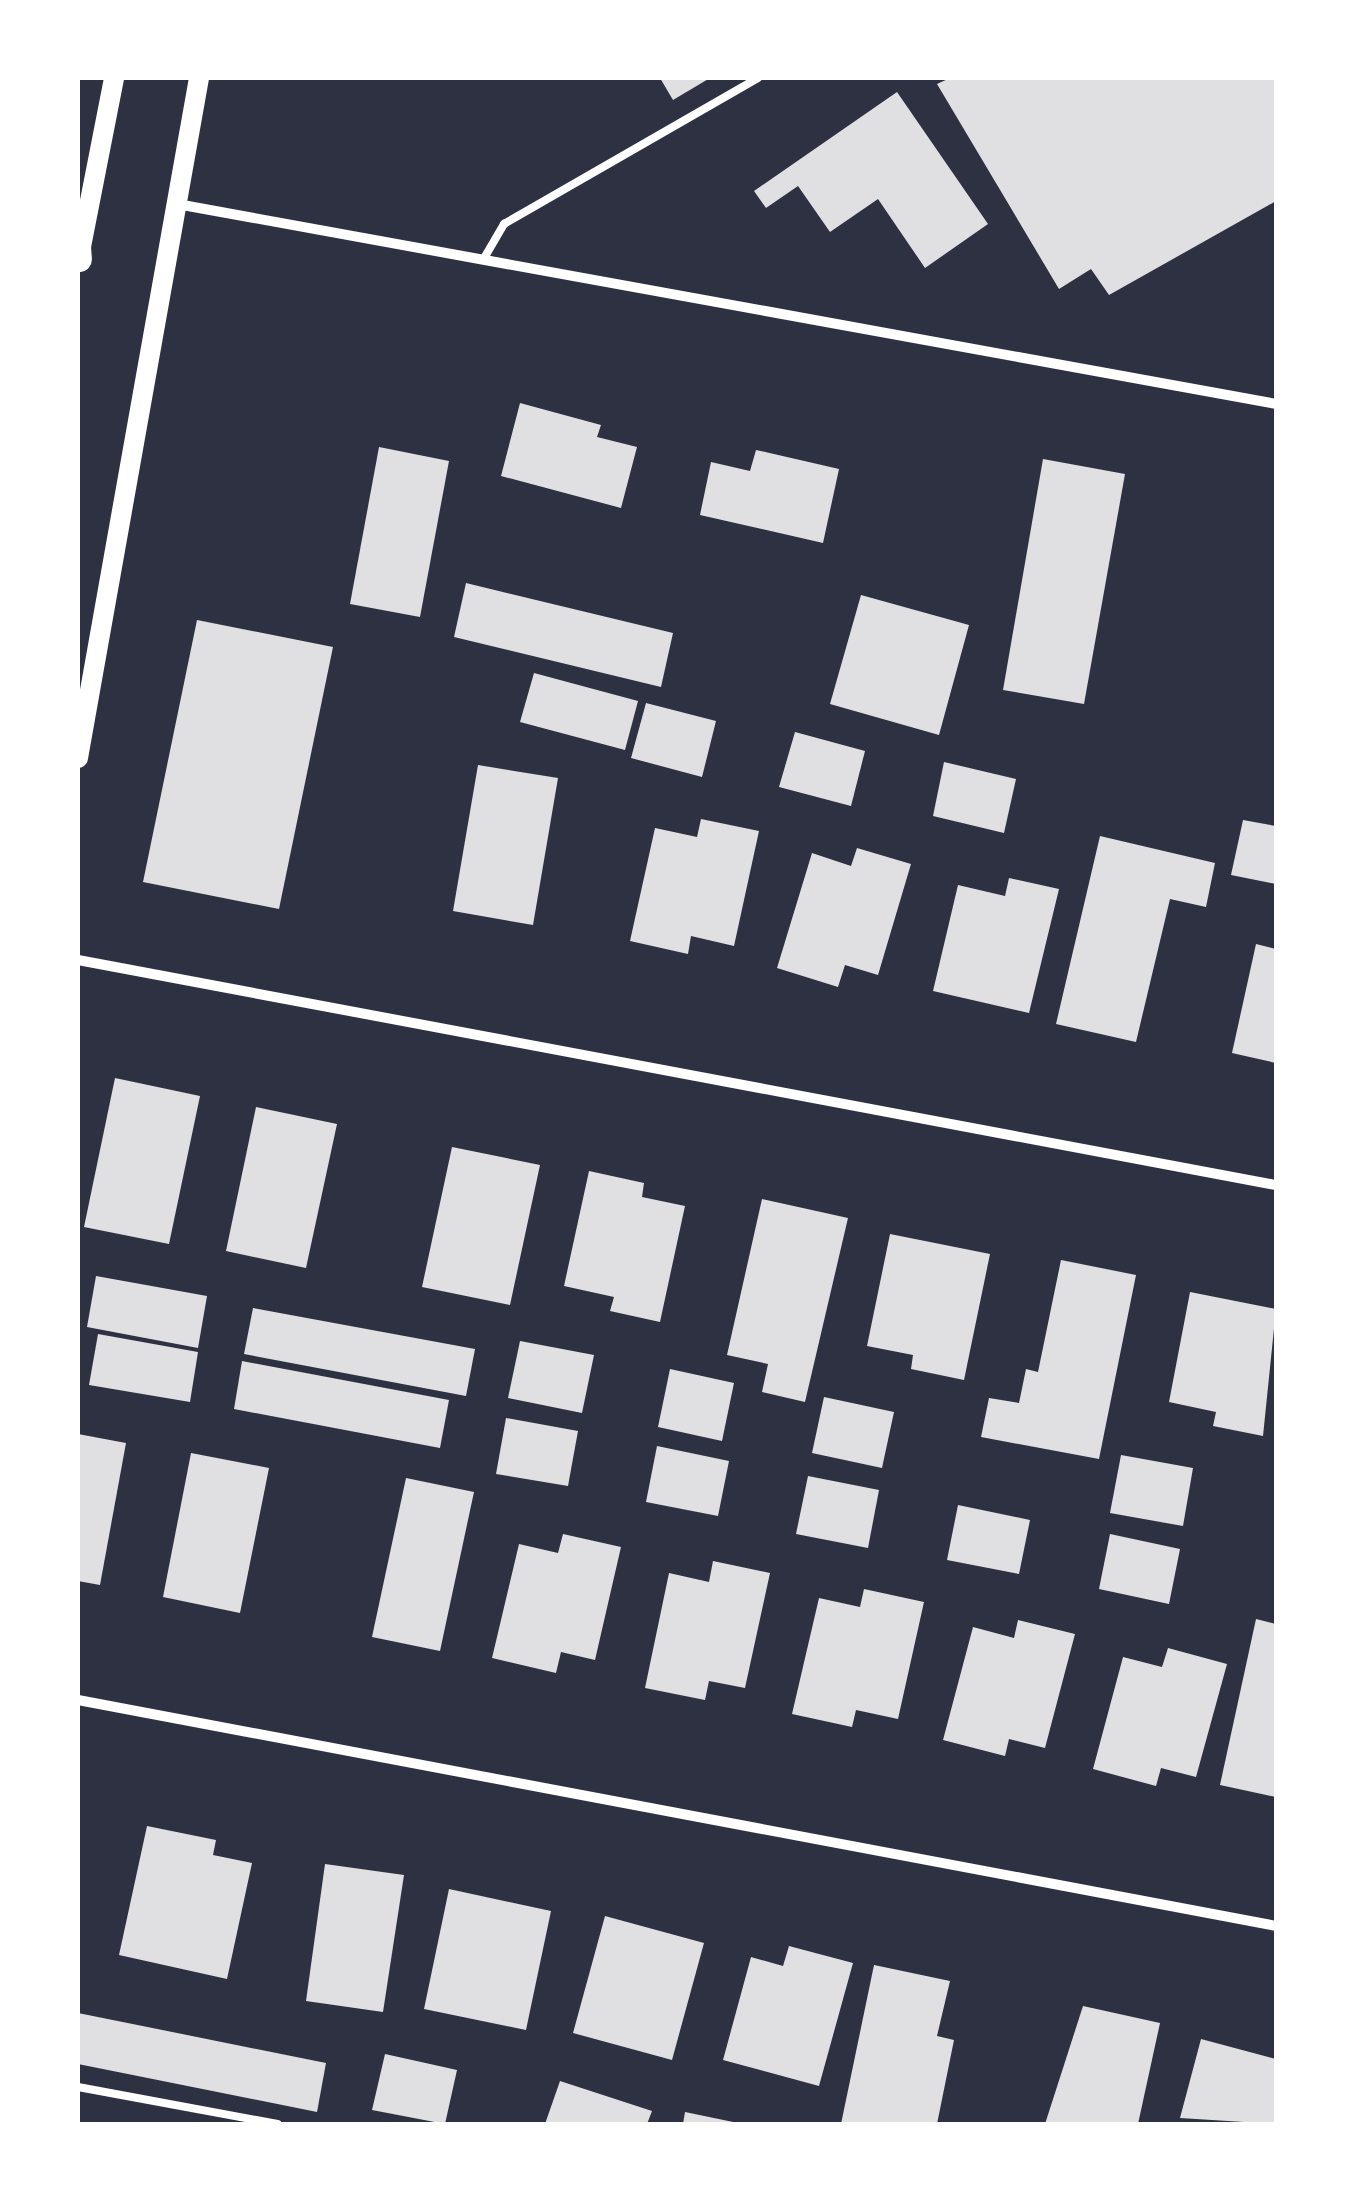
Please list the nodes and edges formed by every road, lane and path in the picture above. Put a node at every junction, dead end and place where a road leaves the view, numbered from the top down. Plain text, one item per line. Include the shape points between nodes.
1 (114, 78) edge
2 (199, 78) edge
3 (758, 78) edge
4 (177, 204) junction
5 (78, 257) edge
6 (483, 260) junction
7 (1276, 404) edge
8 (78, 758) edge
9 (78, 960) edge
10 (1276, 1185) edge
11 (78, 1700) edge
12 (1276, 1926) edge
13 (78, 2086) edge
14 (278, 2124) edge

1 - 5 main road
2 - 4 main road
3 - 6 lane via 504,224
4 - 6 street
4 - 8 main road
6 - 7 street
9 - 10 street
11 - 12 street
13 - 14 lane

